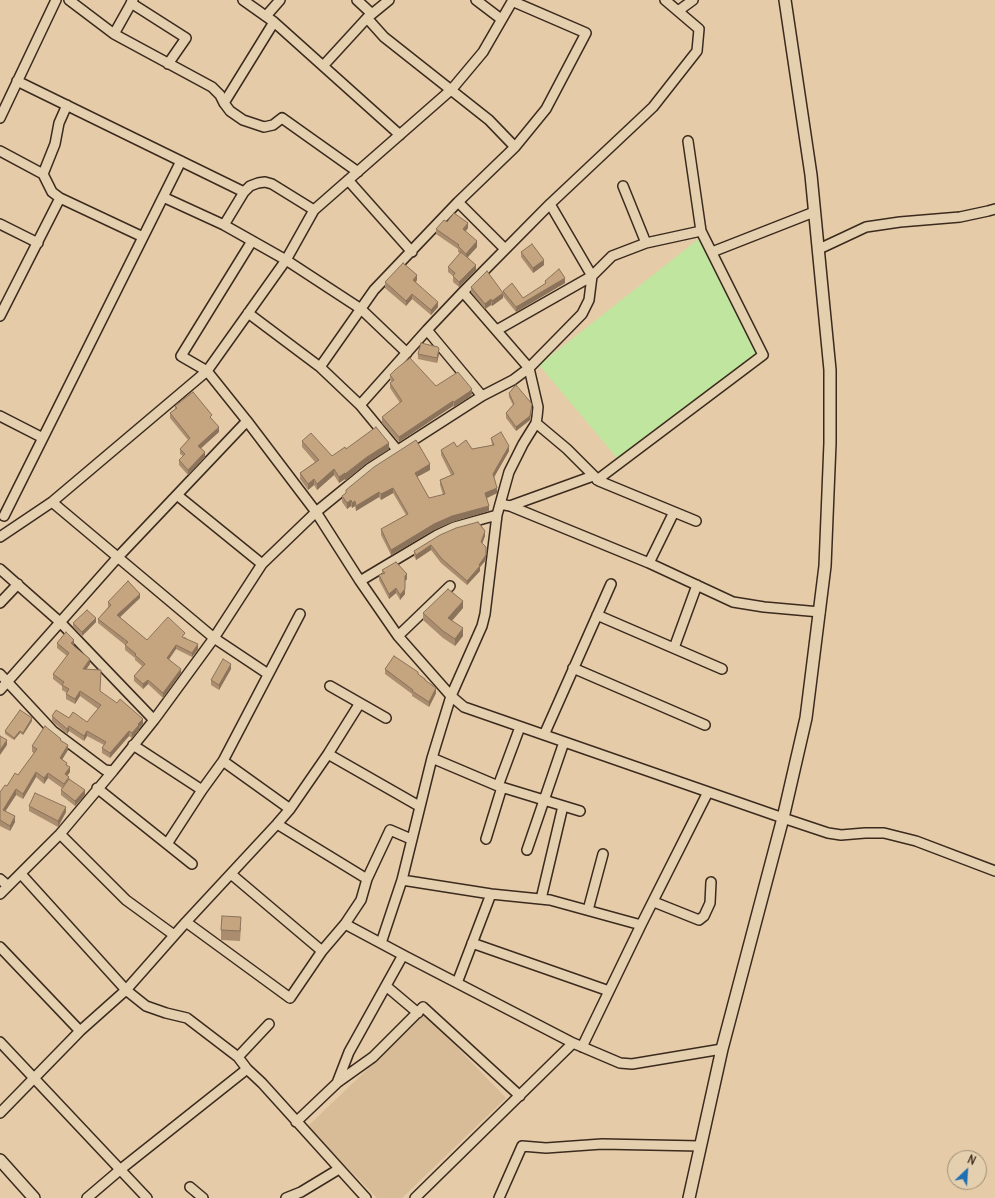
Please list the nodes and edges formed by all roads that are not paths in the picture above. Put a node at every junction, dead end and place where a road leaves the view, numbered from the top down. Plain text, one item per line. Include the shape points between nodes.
1 (56, 0) edge
2 (69, 0) edge
3 (244, 0) edge
4 (280, 0) edge
5 (357, 0) edge
6 (389, 0) edge
7 (476, 0) edge
8 (665, 0) edge
9 (693, 0) edge
10 (785, 0) edge
11 (513, 1) edge
12 (132, 2) edge
13 (678, 11) junction
14 (266, 16) junction
15 (370, 16) junction
16 (501, 20) junction
17 (274, 22) junction
18 (114, 34) junction
19 (168, 64) junction
20 (323, 66) junction
21 (17, 81) junction
22 (452, 89) junction
23 (224, 103) junction
24 (67, 105) junction
25 (1, 112) edge
26 (400, 135) junction
27 (688, 141) dead end
28 (515, 147) junction
29 (0, 151) edge
30 (181, 161) junction
31 (358, 172) junction
32 (43, 174) junction
33 (348, 180) junction
34 (623, 186) dead end
35 (244, 192) junction
36 (163, 197) junction
37 (60, 198) junction
38 (458, 202) junction
39 (550, 204) junction
40 (995, 209) edge
41 (314, 210) junction
42 (814, 212) junction
43 (0, 224) edge
44 (224, 225) junction
45 (701, 231) junction
46 (142, 237) junction
47 (252, 241) junction
48 (646, 242) junction
49 (38, 243) junction
50 (505, 249) junction
51 (819, 249) junction
52 (412, 252) junction
53 (712, 252) junction
54 (286, 260) junction
55 (592, 276) junction
56 (463, 292) junction
57 (361, 309) junction
58 (248, 313) junction
59 (0, 316) edge
60 (427, 330) junction
61 (497, 330) junction
62 (406, 353) junction
63 (320, 367) junction
64 (529, 368) junction
65 (207, 371) junction
66 (482, 396) junction
67 (360, 405) junction
68 (0, 416) edge
69 (247, 421) junction
70 (536, 424) junction
71 (43, 438) junction
72 (398, 450) junction
73 (595, 478) junction
74 (176, 495) junction
75 (52, 502) junction
76 (500, 504) junction
77 (510, 506) junction
78 (316, 512) junction
79 (674, 512) junction
80 (2, 515) edge
81 (497, 515) junction
82 (696, 521) dead end
83 (19, 524) junction
84 (0, 537) edge
85 (118, 557) junction
86 (650, 563) junction
87 (262, 564) junction
88 (0, 569) edge
89 (360, 581) junction
90 (18, 584) junction
91 (611, 584) dead end
92 (697, 585) junction
93 (450, 586) dead end
94 (0, 603) edge
95 (820, 612) junction
96 (300, 614) dead end
97 (597, 615) junction
98 (60, 622) junction
99 (398, 636) junction
100 (214, 638) junction
101 (674, 648) junction
102 (573, 668) junction
103 (722, 669) dead end
104 (0, 674) edge
105 (268, 674) junction
106 (8, 682) junction
107 (330, 686) dead end
108 (0, 690) edge
109 (451, 696) junction
110 (360, 703) junction
111 (386, 718) dead end
112 (154, 720) junction
113 (705, 725) dead end
114 (520, 727) junction
115 (544, 735) junction
116 (564, 742) junction
117 (133, 745) junction
118 (328, 754) junction
119 (432, 758) junction
120 (223, 761) junction
121 (113, 771) junction
122 (500, 786) junction
123 (97, 788) junction
124 (202, 790) junction
125 (708, 792) junction
126 (544, 800) junction
127 (419, 806) junction
128 (563, 806) junction
129 (290, 809) junction
130 (580, 811) dead end
131 (783, 818) junction
132 (277, 824) junction
133 (60, 834) junction
134 (411, 840) junction
135 (486, 840) dead end
136 (167, 844) junction
137 (527, 850) dead end
138 (603, 854) dead end
139 (192, 864) dead end
140 (995, 871) edge
141 (21, 874) junction
142 (231, 874) junction
143 (0, 878) edge
144 (367, 879) junction
145 (402, 880) junction
146 (711, 882) dead end
147 (8, 886) junction
148 (0, 894) edge
149 (491, 894) junction
150 (541, 899) junction
151 (654, 902) junction
152 (588, 910) junction
153 (186, 922) junction
154 (345, 924) junction
155 (641, 925) junction
156 (174, 935) junction
157 (382, 943) junction
158 (472, 943) junction
159 (0, 947) edge
160 (322, 951) junction
161 (403, 955) junction
162 (457, 983) junction
163 (386, 986) junction
164 (126, 990) junction
165 (609, 991) junction
166 (418, 1013) junction
167 (269, 1024) dead end
168 (80, 1031) junction
169 (0, 1042) edge
170 (573, 1043) junction
171 (582, 1047) junction
172 (722, 1049) junction
173 (238, 1057) junction
174 (247, 1069) junction
175 (34, 1078) junction
176 (337, 1083) junction
177 (520, 1096) junction
178 (0, 1113) edge
179 (296, 1122) junction
180 (700, 1146) junction
181 (0, 1160) edge
182 (120, 1169) junction
183 (339, 1169) junction
184 (190, 1186) dead end
185 (34, 1198) edge
186 (87, 1198) edge
187 (148, 1198) edge
188 (203, 1198) edge
189 (286, 1198) edge
190 (366, 1198) edge
191 (415, 1198) edge
192 (499, 1198) edge
193 (689, 1198) edge

1 - 21 street
2 - 18 street
3 - 14 street
4 - 14 street
5 - 15 street
6 - 15 street
7 - 16 street
8 - 13 street
9 - 13 street
10 - 42 street via 811,175
11 - 16 street
11 - 28 street via 586,33 546,109
12 - 18 street
12 - 19 street via 186,38
13 - 39 street via 699,30 697,51 653,107
14 - 17 street
15 - 20 street
15 - 22 street via 384,37
16 - 22 street via 482,52
17 - 20 street
17 - 23 street
18 - 19 street
19 - 23 street via 212,87
20 - 26 street
21 - 24 street
21 - 25 street
22 - 26 street
22 - 28 street via 489,120
23 - 31 street via 243,120 264,127 273,125 282,118
24 - 30 street
24 - 32 street via 58,123 54,148
26 - 31 street
27 - 45 street
28 - 38 street
29 - 32 street
30 - 35 street
30 - 36 street
31 - 33 street
32 - 37 street via 52,192
33 - 41 street
33 - 52 street
34 - 48 street
35 - 41 street via 250,186 265,182
35 - 44 street
36 - 44 street
36 - 46 street
37 - 46 street
37 - 49 street
38 - 50 street
38 - 52 street
39 - 50 street
39 - 55 street
40 - 51 street via 960,217 866,227
41 - 54 street
42 - 51 street
42 - 53 street
43 - 49 street
44 - 47 street
45 - 48 street
45 - 53 street
46 - 71 street
47 - 54 street
47 - 65 street via 181,356
48 - 55 street via 612,256
49 - 59 street
50 - 56 street
51 - 95 street via 830,370 825,566
52 - 57 street via 374,290
53 - 73 street via 764,355
54 - 57 street
54 - 58 street
55 - 61 street
55 - 64 street via 589,300 582,314
56 - 60 street
56 - 61 street
57 - 62 street
57 - 63 street
58 - 63 street
58 - 65 street
60 - 62 street
60 - 66 street
61 - 64 street
62 - 67 street
63 - 67 street
64 - 66 street via 513,380
64 - 70 street via 538,407
65 - 69 street
65 - 75 street
66 - 72 street
67 - 72 street
68 - 71 street
69 - 74 street
69 - 78 street
70 - 73 street via 567,449
70 - 76 street via 509,472
71 - 80 street
72 - 78 street via 370,468
73 - 77 street
73 - 79 street
74 - 85 street
74 - 87 street
75 - 83 street
75 - 85 street
76 - 77 street
76 - 81 street
77 - 86 street
78 - 87 street
78 - 89 street
79 - 82 street
79 - 86 street
80 - 83 street
81 - 89 street via 454,527 437,535
81 - 109 street via 482,626
83 - 84 street
85 - 98 street
85 - 100 street
86 - 92 street
87 - 100 street
88 - 90 street
89 - 99 street
90 - 94 street
90 - 98 street
91 - 97 street
92 - 95 street via 733,602
92 - 101 street
93 - 99 street
95 - 131 street via 806,718
96 - 105 street
97 - 101 street
97 - 102 street
98 - 106 street
98 - 112 street
99 - 109 street
100 - 105 street
100 - 112 street
101 - 103 street
102 - 113 street
102 - 115 street
104 - 106 street
105 - 120 street
106 - 108 street
106 - 121 street via 53,731 105,770
107 - 110 street
109 - 114 street via 464,707
109 - 119 street
110 - 111 street
110 - 118 street
112 - 117 street
114 - 115 street
114 - 122 street
115 - 116 street
116 - 125 street
116 - 126 street
117 - 121 street
117 - 124 street
118 - 127 street
118 - 129 street
119 - 122 street
119 - 127 street
120 - 124 street
120 - 129 street
121 - 123 street
122 - 126 street
122 - 135 street
123 - 133 street
123 - 136 street
124 - 136 street
125 - 131 street
125 - 151 street
126 - 128 street
126 - 137 street
127 - 134 street
128 - 130 street
128 - 150 street
129 - 132 street
131 - 140 street via 834,834 884,833 916,841
131 - 172 street
132 - 142 street
132 - 144 street
133 - 141 street
133 - 156 street via 126,900
134 - 144 street via 390,830
134 - 145 street
136 - 139 street
138 - 152 street
141 - 147 street
141 - 164 street
142 - 153 street
142 - 160 street
143 - 147 street
144 - 154 street via 362,900
145 - 149 street
145 - 157 street
146 - 151 street via 710,903 704,916 699,920
147 - 148 street
149 - 150 street
149 - 158 street
150 - 152 street
151 - 155 street
152 - 155 street
153 - 156 street
153 - 160 street via 290,998
154 - 157 street
154 - 160 street
155 - 165 street
156 - 164 street
157 - 161 street
158 - 162 street
158 - 165 street
159 - 168 street
161 - 162 street
161 - 163 street
162 - 170 street
163 - 166 street
163 - 176 street via 350,1052
164 - 168 street
164 - 173 street via 146,1006 166,1014 187,1018
165 - 171 street
166 - 176 street via 373,1057
166 - 177 street via 423,1007
167 - 173 street
168 - 175 street
169 - 175 street
170 - 171 street
170 - 177 street
171 - 172 street via 615,1061 632,1064
172 - 180 street
173 - 174 street
174 - 179 street
174 - 182 street
175 - 178 street
175 - 182 street
176 - 179 street
177 - 191 street
179 - 183 street
180 - 192 street via 522,1146
180 - 193 street
181 - 185 street
182 - 186 street
182 - 187 street
183 - 189 street
183 - 190 street
184 - 188 street

